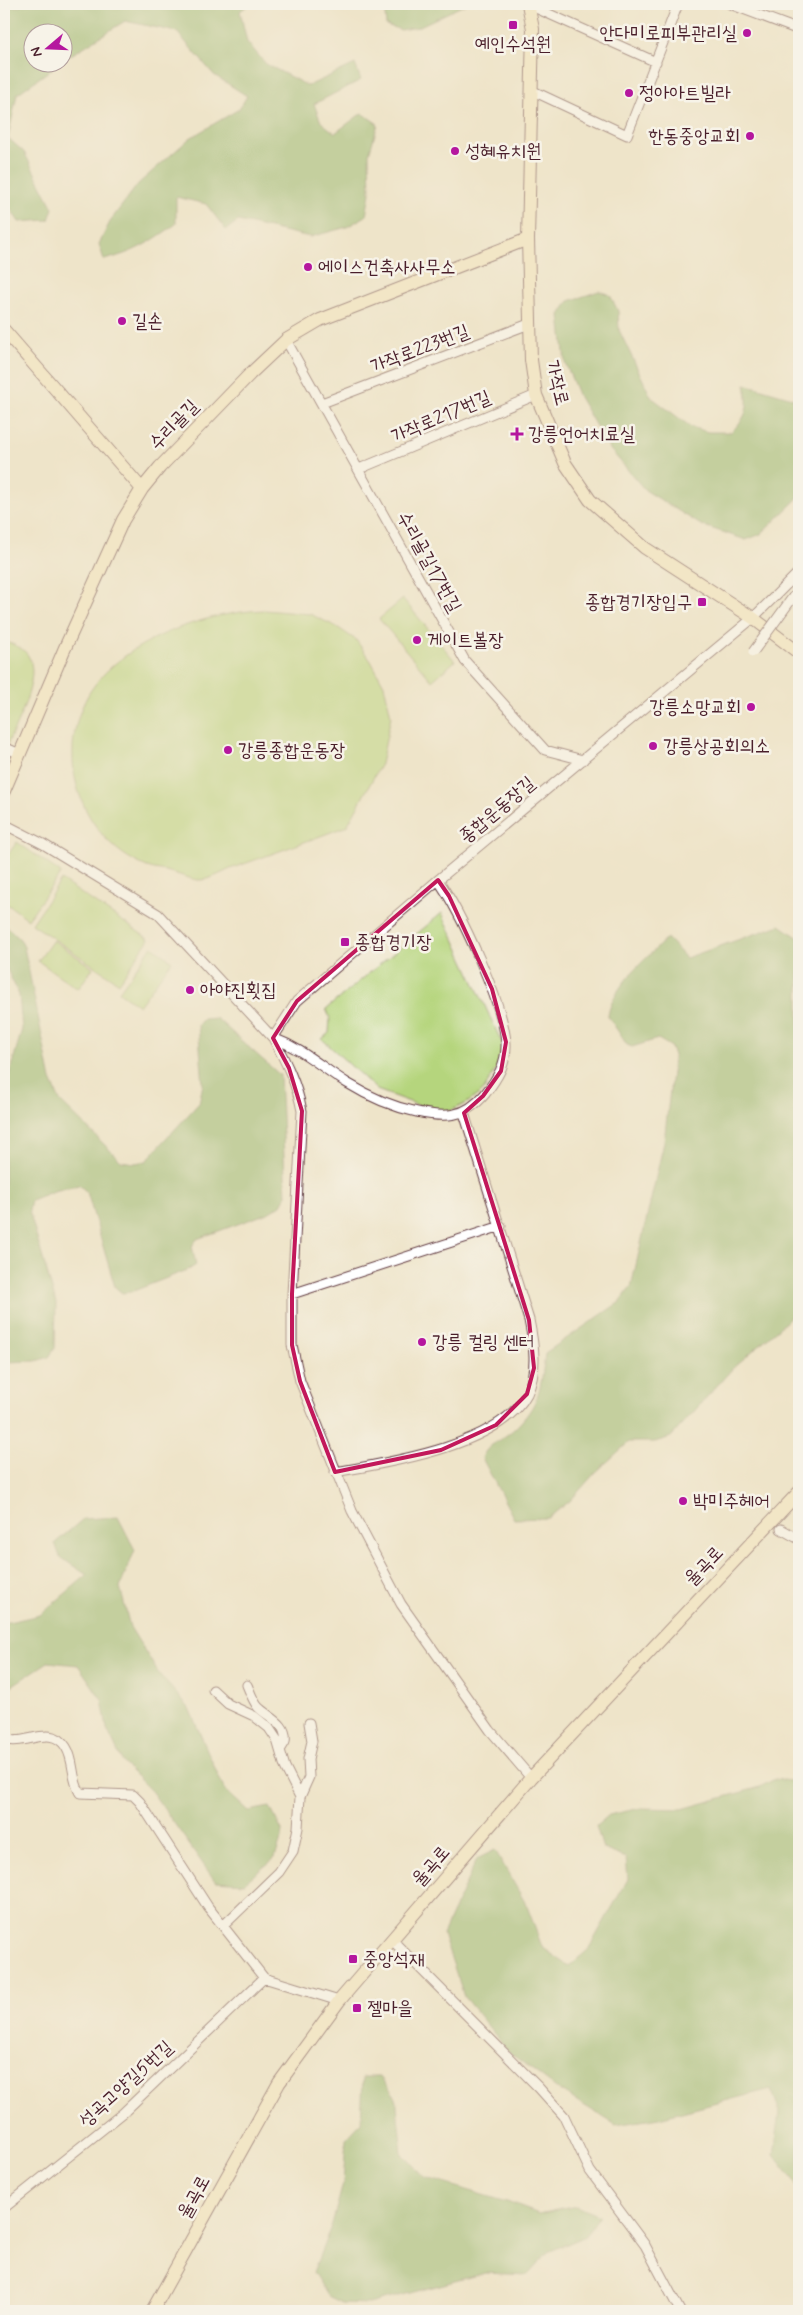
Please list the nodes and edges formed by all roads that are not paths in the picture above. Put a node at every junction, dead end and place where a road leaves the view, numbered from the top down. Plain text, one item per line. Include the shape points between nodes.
1 (678, 4) edge
2 (730, 4) edge
3 (529, 5) edge
4 (799, 30) edge
5 (656, 62) junction
6 (533, 92) junction
7 (528, 239) junction
8 (529, 324) junction
9 (4, 330) edge
10 (286, 340) junction
11 (536, 394) junction
12 (322, 403) junction
13 (358, 468) junction
14 (142, 488) junction
15 (799, 572) edge
16 (796, 595) edge
17 (752, 618) junction
18 (753, 652) dead end
19 (799, 653) edge
20 (4, 747) edge
21 (20, 754) junction
22 (583, 760) junction
23 (4, 791) edge
24 (4, 824) edge
25 (438, 880) junction
26 (273, 1038) junction
27 (464, 1113) junction
28 (501, 1226) junction
29 (292, 1294) junction
30 (335, 1472) junction
31 (799, 1492) edge
32 (781, 1529) dead end
33 (799, 1539) edge
34 (247, 1685) dead end
35 (213, 1690) dead end
36 (309, 1723) dead end
37 (4, 1739) edge
38 (280, 1750) junction
39 (535, 1782) junction
40 (300, 1797) junction
41 (223, 1926) junction
42 (392, 1940) junction
43 (264, 1978) junction
44 (339, 2001) junction
45 (4, 2208) edge
46 (152, 2311) edge
47 (680, 2311) edge

1 - 5 street
2 - 4 street
3 - 5 street
3 - 6 street, 가작로 via 533,29
5 - 6 street via 626,135
6 - 7 street, 가작로
7 - 8 street, 가작로
7 - 10 street, 수리골길 via 320,320
8 - 11 street, 가작로
8 - 12 street, 가작로223번길
9 - 14 street
10 - 12 street, 수리골길17번길
10 - 14 street, 수리골길
11 - 13 street, 가작로217번길
11 - 17 street, 가작로 via 565,463 590,500 645,548
12 - 13 street, 수리골길17번길
13 - 22 street, 수리골길17번길 via 465,661 545,750
14 - 21 street, 수리골길 via 123,520
15 - 17 street, 종합운동장길
16 - 18 street, bridge
17 - 19 street, 가작로
17 - 22 street, 종합운동장길
20 - 21 street
21 - 23 street, 수리골길
22 - 25 street, 종합운동장길
24 - 26 street via 158,914
25 - 26 street, 종합운동장길 via 297,1001
25 - 27 street via 450,896 492,989 506,1042 500,1071 483,1096
26 - 27 street via 309,1055 347,1083 397,1107 435,1115
26 - 29 street via 298,1090 302,1111
27 - 28 street
28 - 29 street
28 - 30 street via 534,1345 534,1368 527,1394 516,1410 496,1425 441,1450
29 - 30 street via 292,1345 300,1381
30 - 39 street via 401,1604 490,1730
31 - 39 street, 율곡로
32 - 33 street
34 - 38 street via 256,1705 284,1729 286,1742
35 - 38 street via 228,1704 254,1716 269,1728
36 - 40 street via 312,1741 309,1777
37 - 41 street via 17,1741 55,1736 68,1749 80,1793 133,1795
38 - 40 street
39 - 42 street, 율곡로
40 - 41 street via 293,1851 279,1872
41 - 43 street
42 - 44 street, 율곡로
42 - 47 street via 564,2116 590,2171 645,2244
43 - 44 street
43 - 45 street, 성곡고양길5번길 via 123,2113
44 - 46 street, 율곡로 via 279,2083

